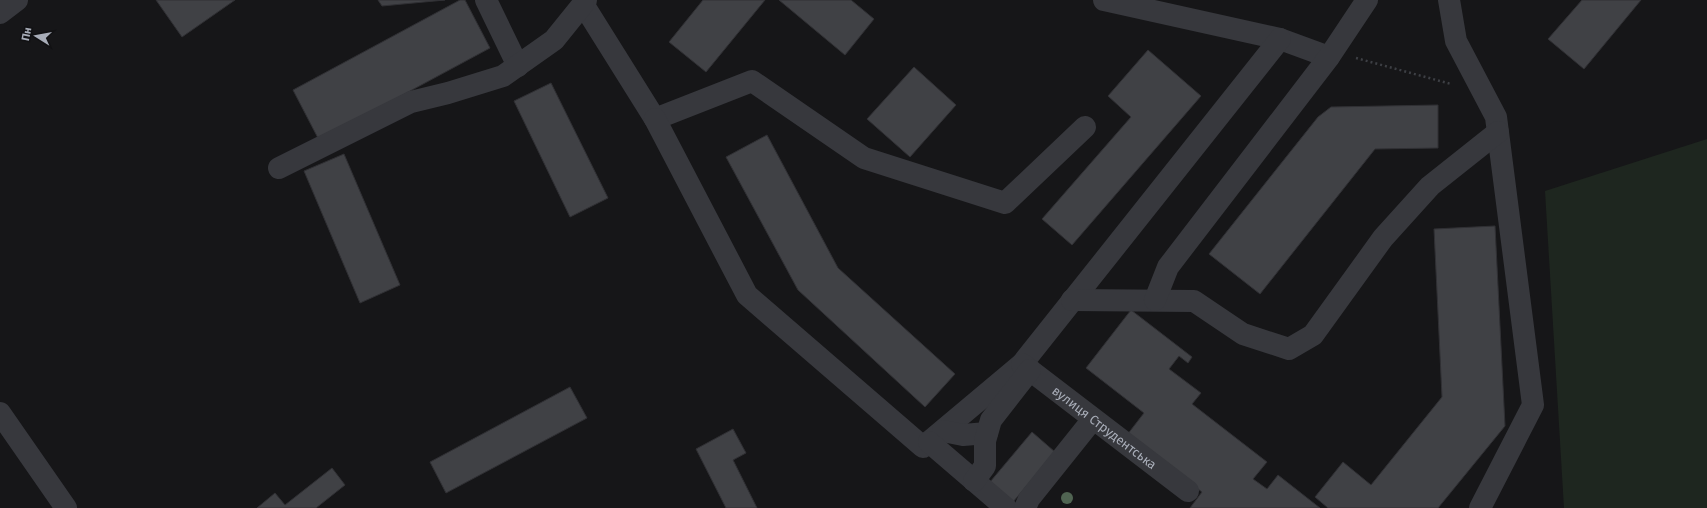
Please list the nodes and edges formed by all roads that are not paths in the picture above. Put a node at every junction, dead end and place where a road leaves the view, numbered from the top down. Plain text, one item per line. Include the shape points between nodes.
1 (16, 0) edge
2 (486, 0) edge
3 (1104, 0) edge
4 (1367, 0) edge
5 (1448, 0) edge
6 (584, 2) edge
7 (0, 13) edge
8 (1280, 39) junction
9 (1329, 57) junction
10 (518, 66) junction
11 (656, 119) junction
12 (1085, 127) dead end
13 (1498, 132) junction
14 (279, 168) dead end
15 (1072, 300) junction
16 (1155, 300) junction
17 (1026, 367) junction
18 (0, 413) edge
19 (1093, 419) junction
20 (987, 434) junction
21 (936, 437) junction
22 (974, 480) junction
23 (1188, 491) dead end
24 (66, 508) edge
25 (1006, 508) edge
26 (1026, 508) edge
27 (1480, 508) edge

1 - 7 street
2 - 10 street
3 - 8 street
4 - 9 street
5 - 13 street via 1456,41 1496,117
6 - 10 street via 554,40
6 - 11 street
8 - 9 street
8 - 15 street
9 - 16 street via 1168,267
10 - 14 street via 503,76 411,102
11 - 12 street via 752,81 864,158 1005,204
11 - 21 street via 747,295 923,447
13 - 16 street via 1430,186 1383,238 1313,335 1289,349 1243,334 1194,301
13 - 27 street via 1533,405
15 - 16 street
15 - 17 street
17 - 19 street, вулиця Струдентська
17 - 20 street via 991,420
17 - 21 street
18 - 24 street
19 - 23 street, вулиця Струдентська
19 - 26 street via 1029,499
20 - 21 street
20 - 22 street via 985,466
21 - 22 street
22 - 25 street

